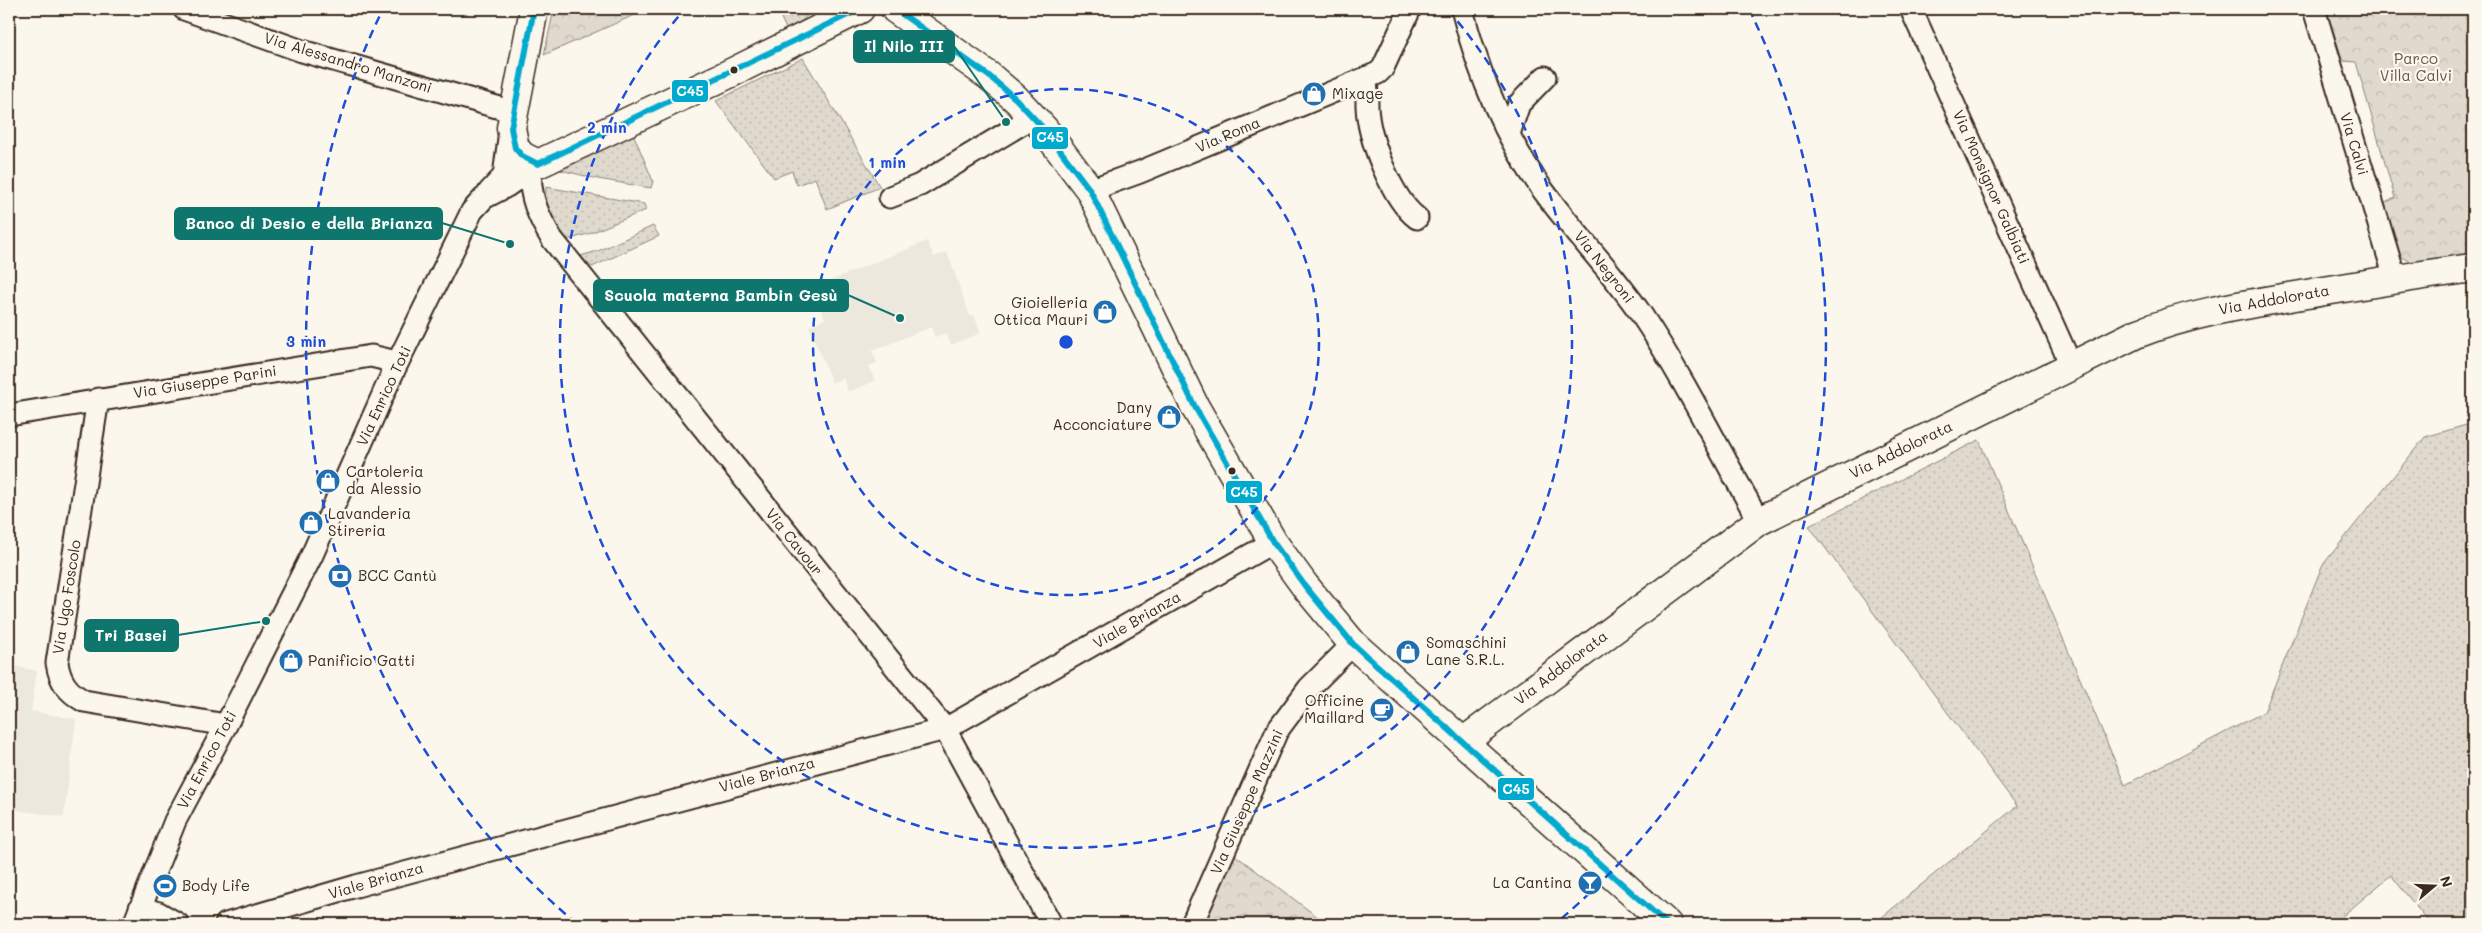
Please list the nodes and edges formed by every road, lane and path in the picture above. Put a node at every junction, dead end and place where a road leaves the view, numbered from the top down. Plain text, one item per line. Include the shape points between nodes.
1 (184, 9) edge
2 (534, 9) edge
3 (824, 9) edge
4 (860, 9) edge
5 (895, 9) edge
6 (1410, 9) edge
7 (1462, 9) edge
8 (1911, 9) edge
9 (2314, 9) edge
10 (806, 36) junction
11 (1545, 77) dead end
12 (1366, 79) junction
13 (1033, 117) junction
14 (512, 120) junction
15 (1509, 134) junction
16 (535, 166) junction
17 (1090, 190) junction
18 (890, 196) dead end
19 (484, 198) junction
20 (1417, 218) dead end
21 (2473, 268) edge
22 (2395, 278) junction
23 (2071, 365) junction
24 (394, 372) junction
25 (98, 399) junction
26 (9, 416) edge
27 (1759, 521) junction
28 (1273, 542) junction
29 (1353, 644) junction
30 (226, 725) junction
31 (945, 729) junction
32 (1463, 742) junction
33 (137, 916) edge
34 (178, 924) edge
35 (226, 924) edge
36 (1051, 924) edge
37 (1192, 924) edge
38 (1667, 924) edge

1 - 14 street, Via Alessandro Manzoni
2 - 14 street
3 - 10 street
4 - 10 street, Via Enrico Toti
5 - 13 street via 1001,85
6 - 12 street, Via Roma via 1383,68
7 - 15 street, Via Negroni via 1482,78
8 - 23 street, Via Monsignor Galbiati
9 - 22 street, Via Calvi
10 - 16 street, Via Enrico Toti
11 - 15 street via 1519,104
12 - 17 street, Via Roma
12 - 20 street via 1370,123 1383,168
13 - 17 street
13 - 18 street via 920,185
14 - 16 street via 515,148
14 - 19 street via 504,176
15 - 27 street, Via Negroni via 1553,204 1641,313
16 - 19 street, Via Enrico Toti
16 - 31 street, Via Cavour via 531,190 538,214 552,239
17 - 28 street via 1195,407
19 - 24 street, Via Enrico Toti via 472,211
21 - 22 street, Via Addolorata
22 - 23 street, Via Addolorata via 2173,319
23 - 27 street, Via Addolorata
24 - 25 street, Via Giuseppe Parini via 388,360 371,356
24 - 30 street, Via Enrico Toti via 312,556
25 - 26 street, Via Giuseppe Parini
25 - 30 street, Via Ugo Foscolo via 57,663 62,680 67,689 84,701
27 - 32 street, Via Addolorata
28 - 29 street
28 - 31 street, Viale Brianza
29 - 32 street
29 - 37 street, Via Giuseppe Mazzini via 1309,688 1278,730
30 - 33 street, Via Enrico Toti via 174,821
31 - 35 street, Viale Brianza
31 - 36 street, Via Cavour
32 - 38 street
33 - 34 street via 159,913

